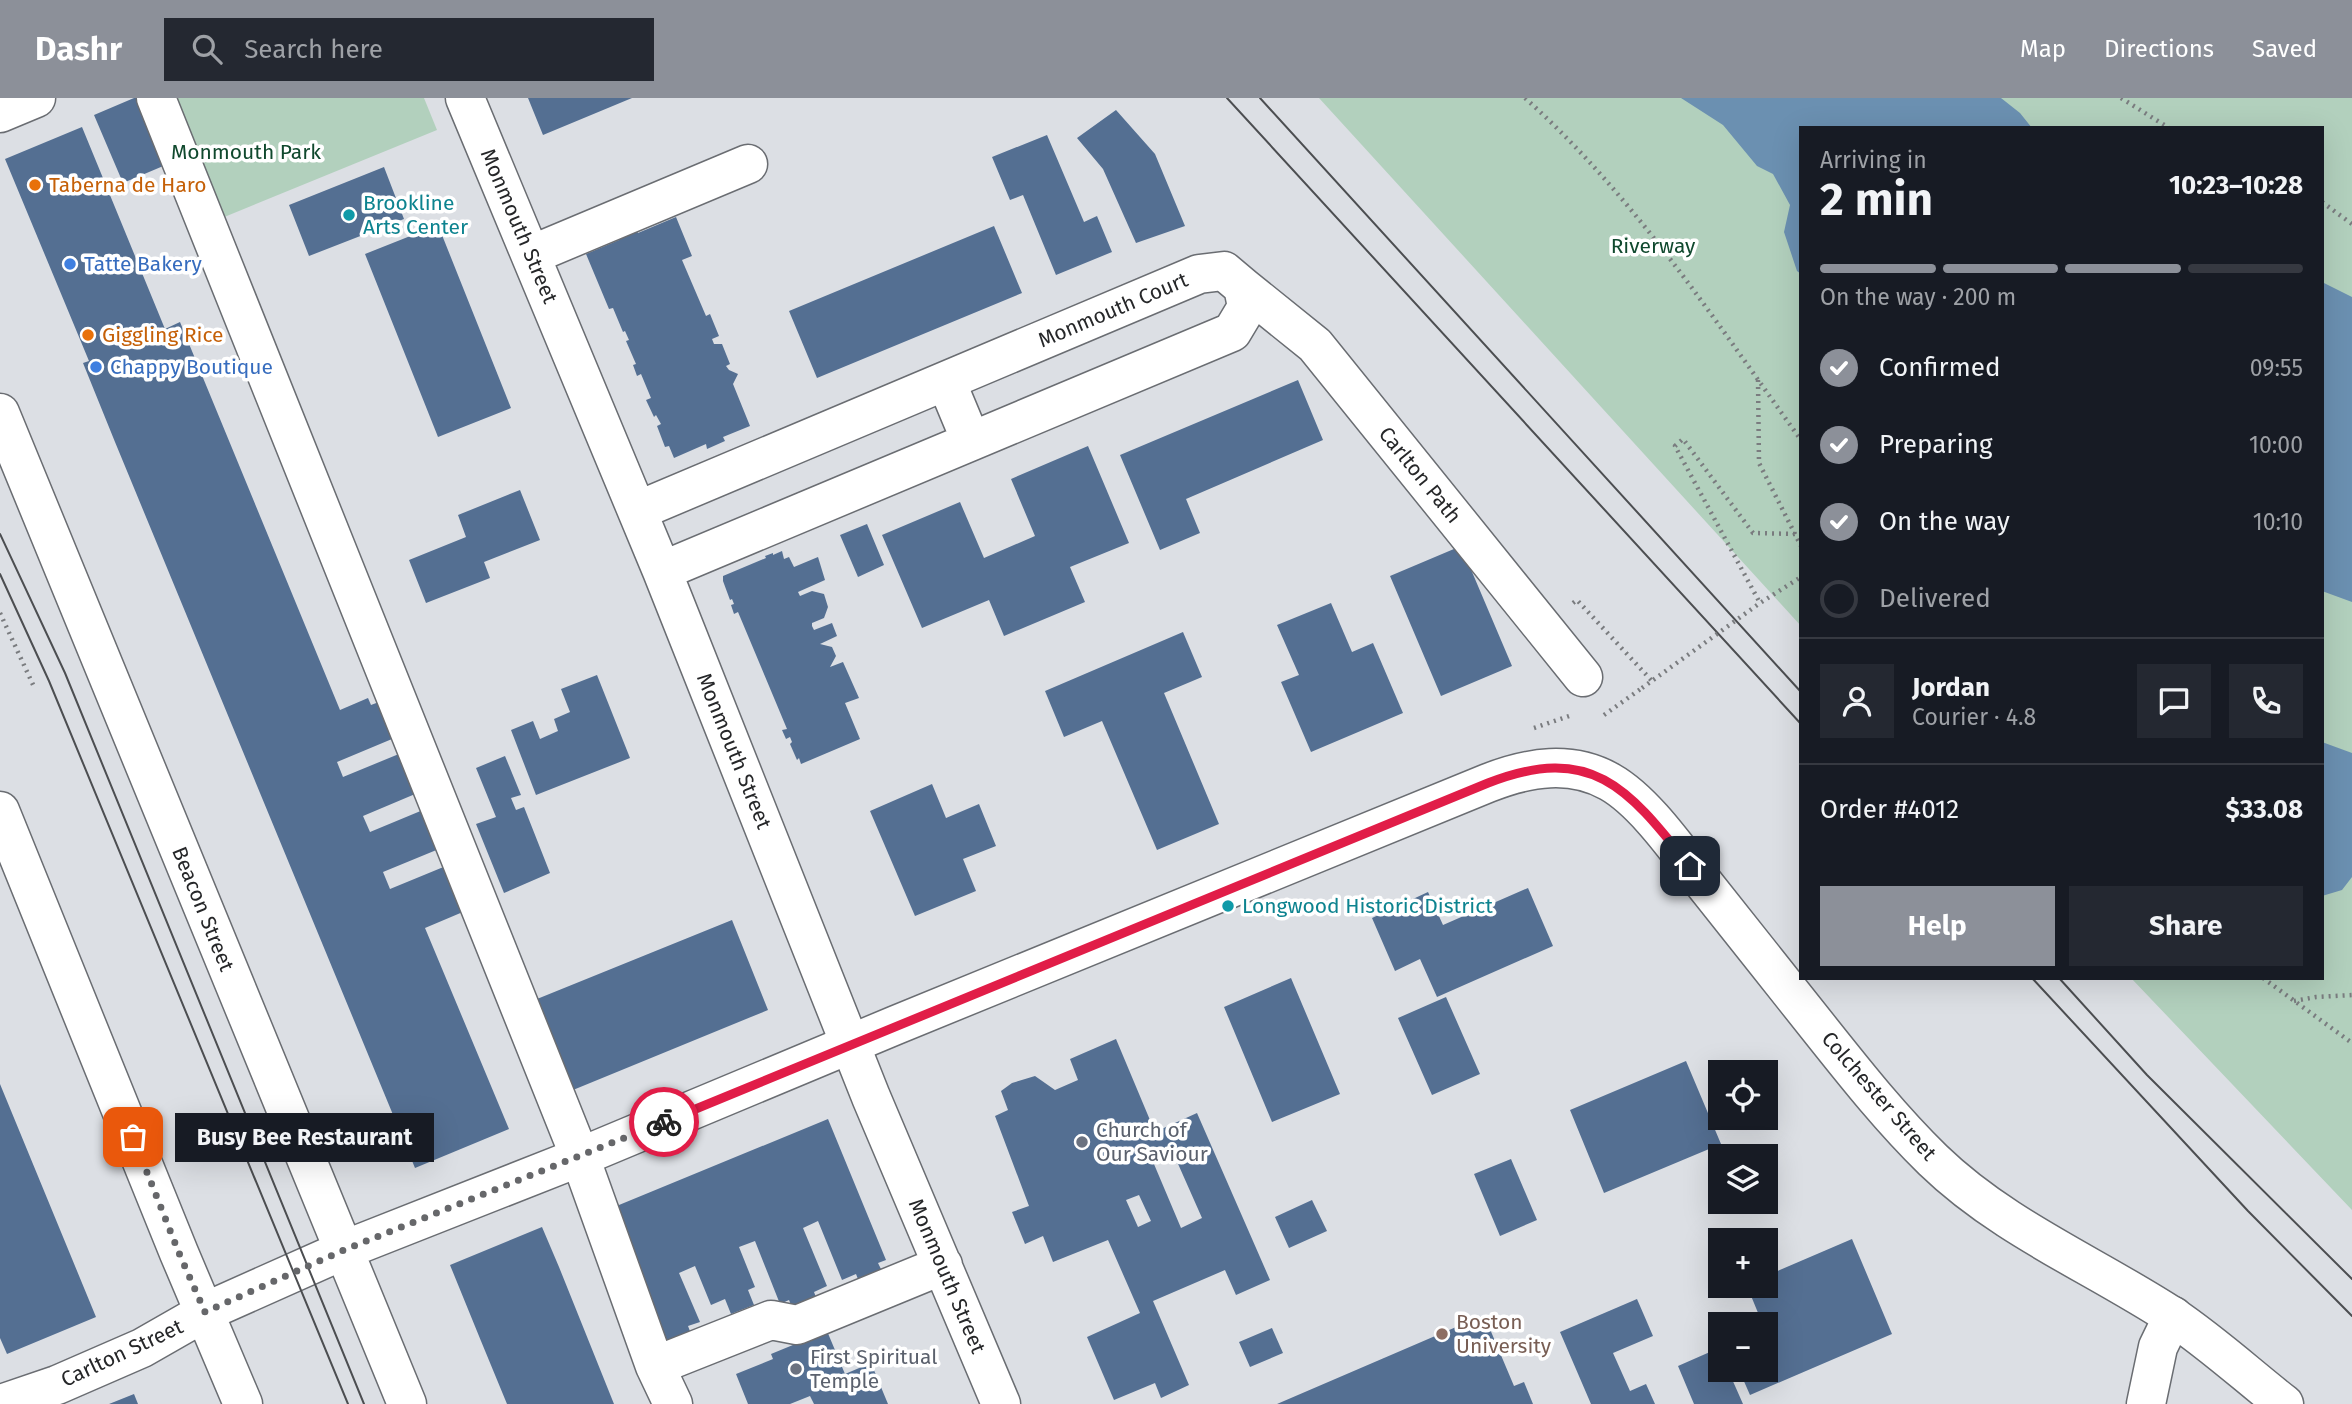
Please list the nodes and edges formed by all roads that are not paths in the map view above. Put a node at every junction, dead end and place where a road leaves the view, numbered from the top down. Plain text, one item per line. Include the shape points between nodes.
1 (36, 98) edge
2 (156, 98) edge
3 (465, 98) edge
4 (0, 113) edge
5 (748, 164) dead end
6 (531, 255) junction
7 (1243, 287) junction
8 (946, 381) junction
9 (0, 413) edge
10 (971, 441) junction
11 (638, 511) junction
12 (663, 571) junction
13 (1583, 677) dead end
14 (1564, 767) joint
15 (0, 811) edge
16 (850, 1044) junction
17 (580, 1157) junction
18 (344, 1250) junction
19 (943, 1265) junction
20 (205, 1312) junction
21 (2173, 1317) junction
22 (655, 1366) junction
23 (1, 1404) edge
24 (243, 1404) edge
25 (407, 1404) edge
26 (673, 1404) edge
27 (1001, 1404) edge
28 (2146, 1404) edge
29 (2284, 1404) edge

1 - 4 main road
2 - 17 main road
3 - 6 main road, Monmouth Street
5 - 6 main road
6 - 11 main road, Monmouth Street
7 - 8 main road, Monmouth Court via 1224,271 1199,274
7 - 10 main road via 1247,307 1232,332
7 - 13 main road, Carlton Path via 1315,345
8 - 10 main road
8 - 11 main road, Monmouth Court
9 - 18 main road, Beacon Street
10 - 12 main road
11 - 12 main road, Monmouth Street
12 - 16 main road, Monmouth Street
14 - 16 main road, Carlton Street via 1520,772 1488,783
14 - 21 main road, Colchester Street via 1600,777 1633,800 1872,1095 1963,1187 2042,1241
15 - 20 main road
16 - 17 main road, Carlton Street
16 - 19 main road, Monmouth Street
17 - 18 main road, Carlton Street
17 - 22 main road
18 - 20 main road, Carlton Street
18 - 25 main road, Beacon Street
19 - 22 main road via 797,1325 772,1320
19 - 27 main road, Monmouth Street
20 - 23 main road, Carlton Street via 142,1348
20 - 24 main road
21 - 28 main road via 2158,1347
21 - 29 main road, Colchester Street
22 - 26 main road

